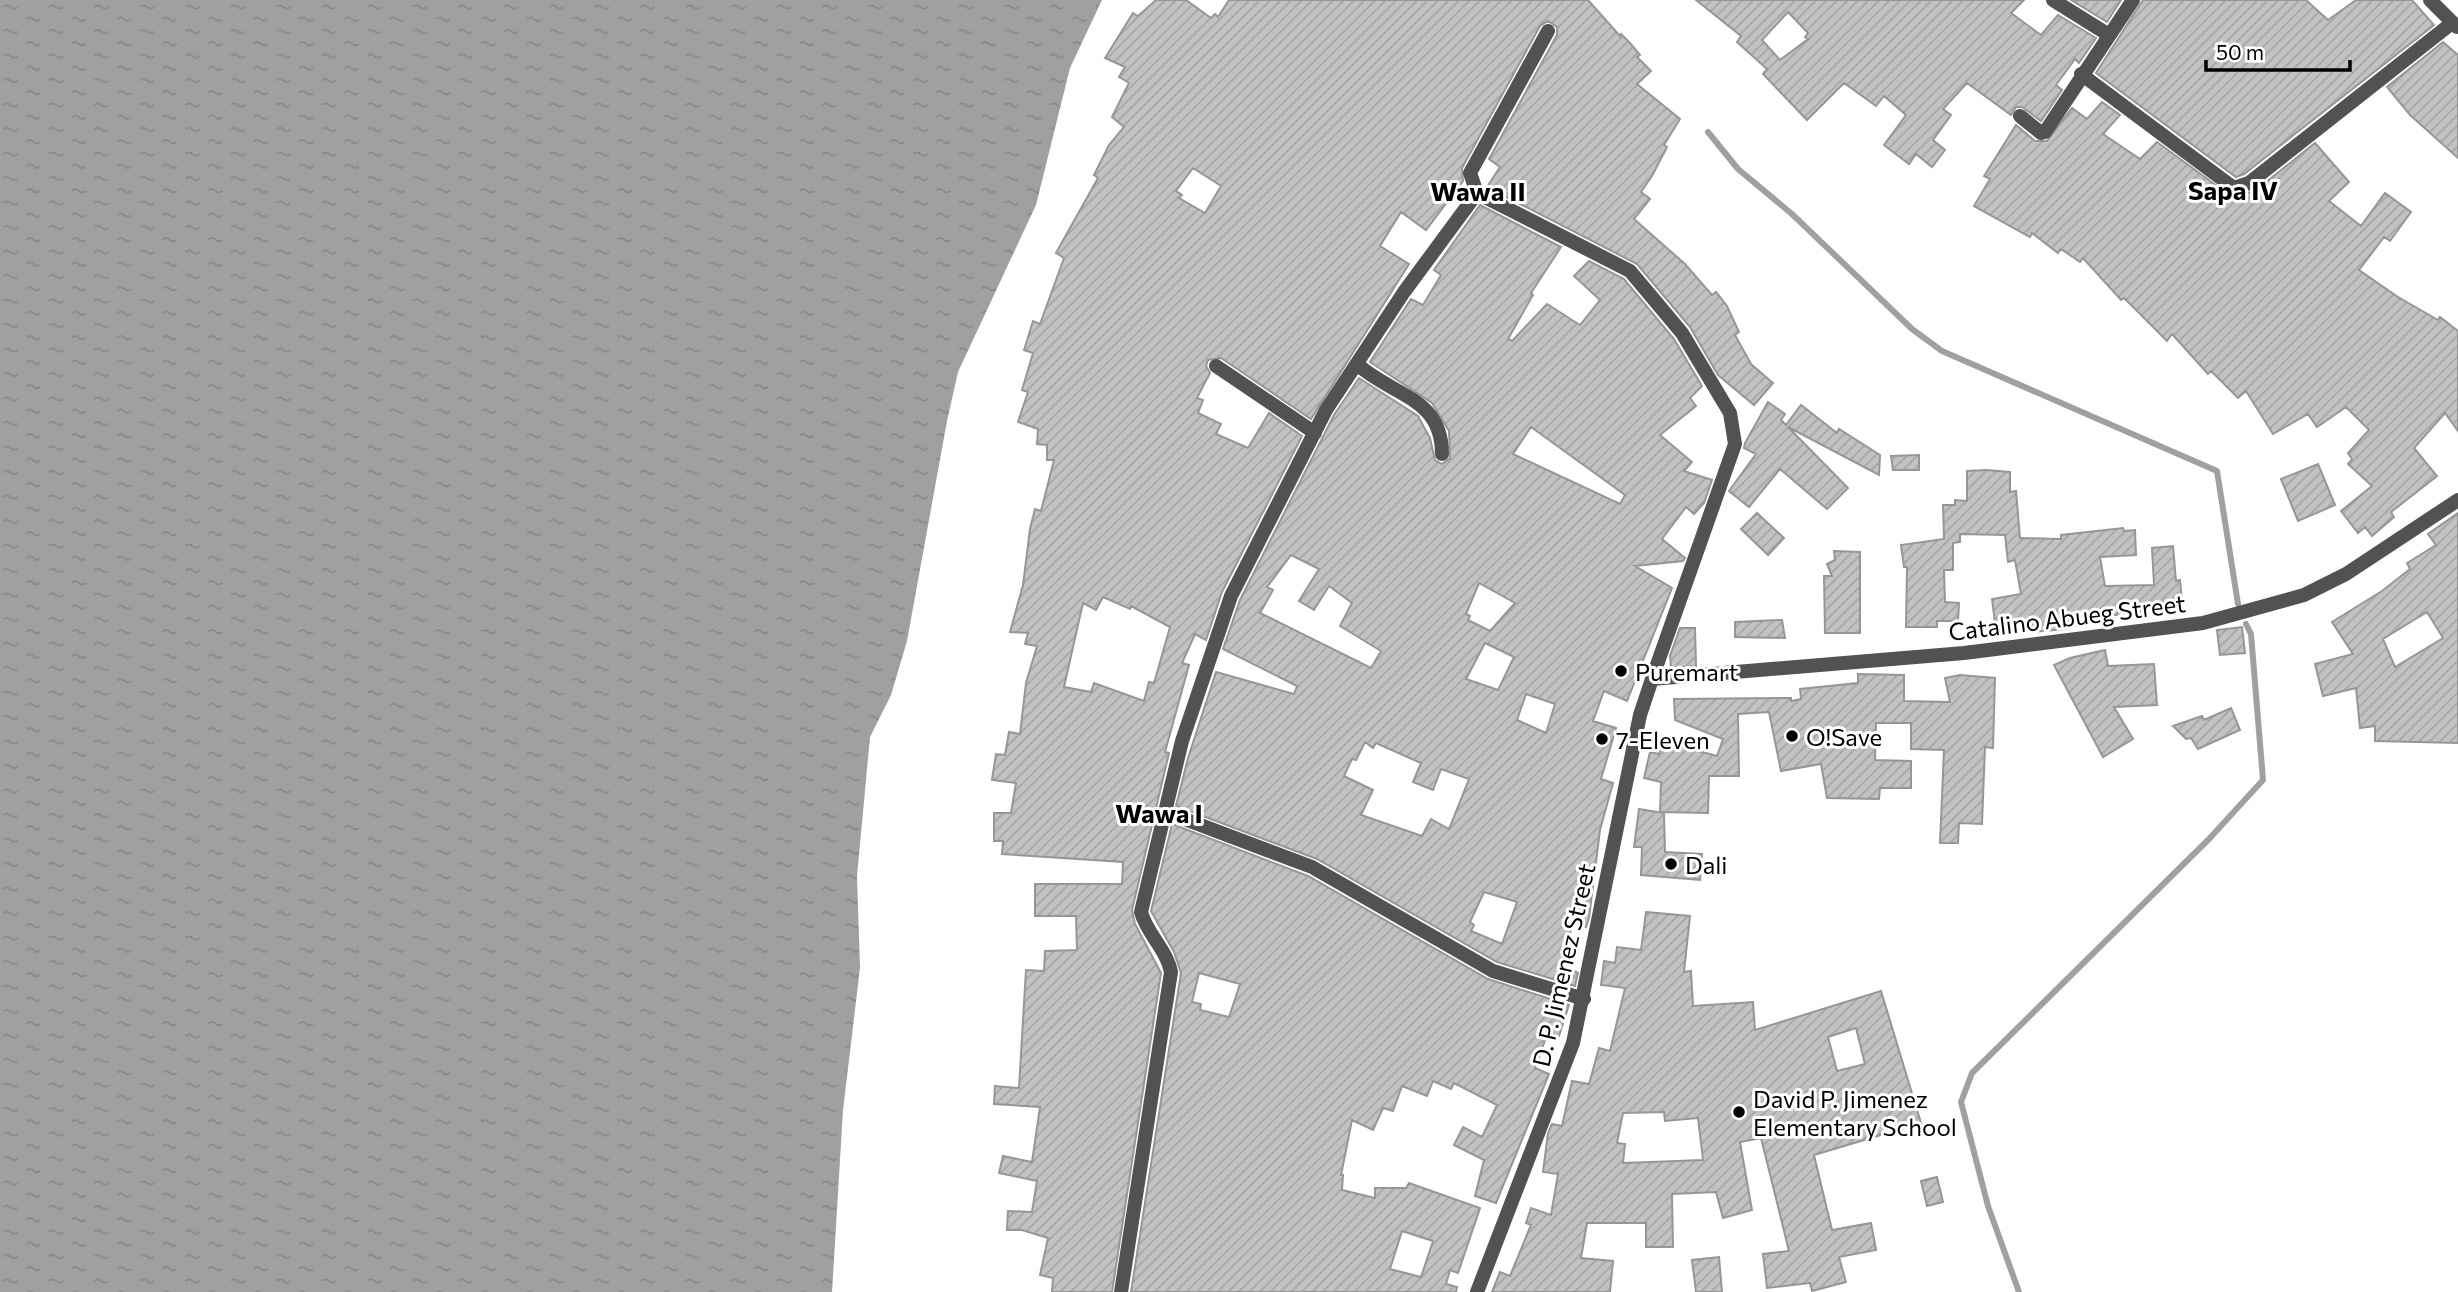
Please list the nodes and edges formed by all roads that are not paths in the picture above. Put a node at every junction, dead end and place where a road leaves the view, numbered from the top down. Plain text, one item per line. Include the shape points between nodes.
1 (2053, 0) edge
2 (2133, 0) edge
3 (2434, 1) edge
4 (2455, 25) edge
5 (1548, 31) dead end
6 (2109, 35) junction
7 (2081, 74) junction
8 (2020, 116) dead end
9 (1477, 193) junction
10 (1357, 365) junction
11 (1216, 366) dead end
12 (1315, 433) junction
13 (1442, 454) dead end
14 (2458, 500) edge
15 (1652, 680) junction
16 (1166, 812) junction
17 (1584, 999) junction
18 (1121, 1292) edge
19 (1477, 1292) edge

1 - 6 street
2 - 6 street
3 - 4 street
4 - 7 street via 2249,183 2234,188
5 - 9 street via 1470,173
6 - 7 street
7 - 8 street via 2043,134
9 - 10 street
9 - 15 street, D. P. Jimenez Street via 1630,271 1682,333 1730,413 1735,444
10 - 12 street
10 - 13 street via 1425,407 1440,429
11 - 12 street
12 - 16 street via 1231,596 1182,741
14 - 15 street, Catalino Abueg Street via 2346,574 2304,594 2203,623 1964,653
15 - 17 street, D. P. Jimenez Street via 1640,715
16 - 17 street via 1312,867 1493,971
16 - 18 street via 1141,912 1170,962 1171,972
17 - 19 street, D. P. Jimenez Street via 1556,1091

